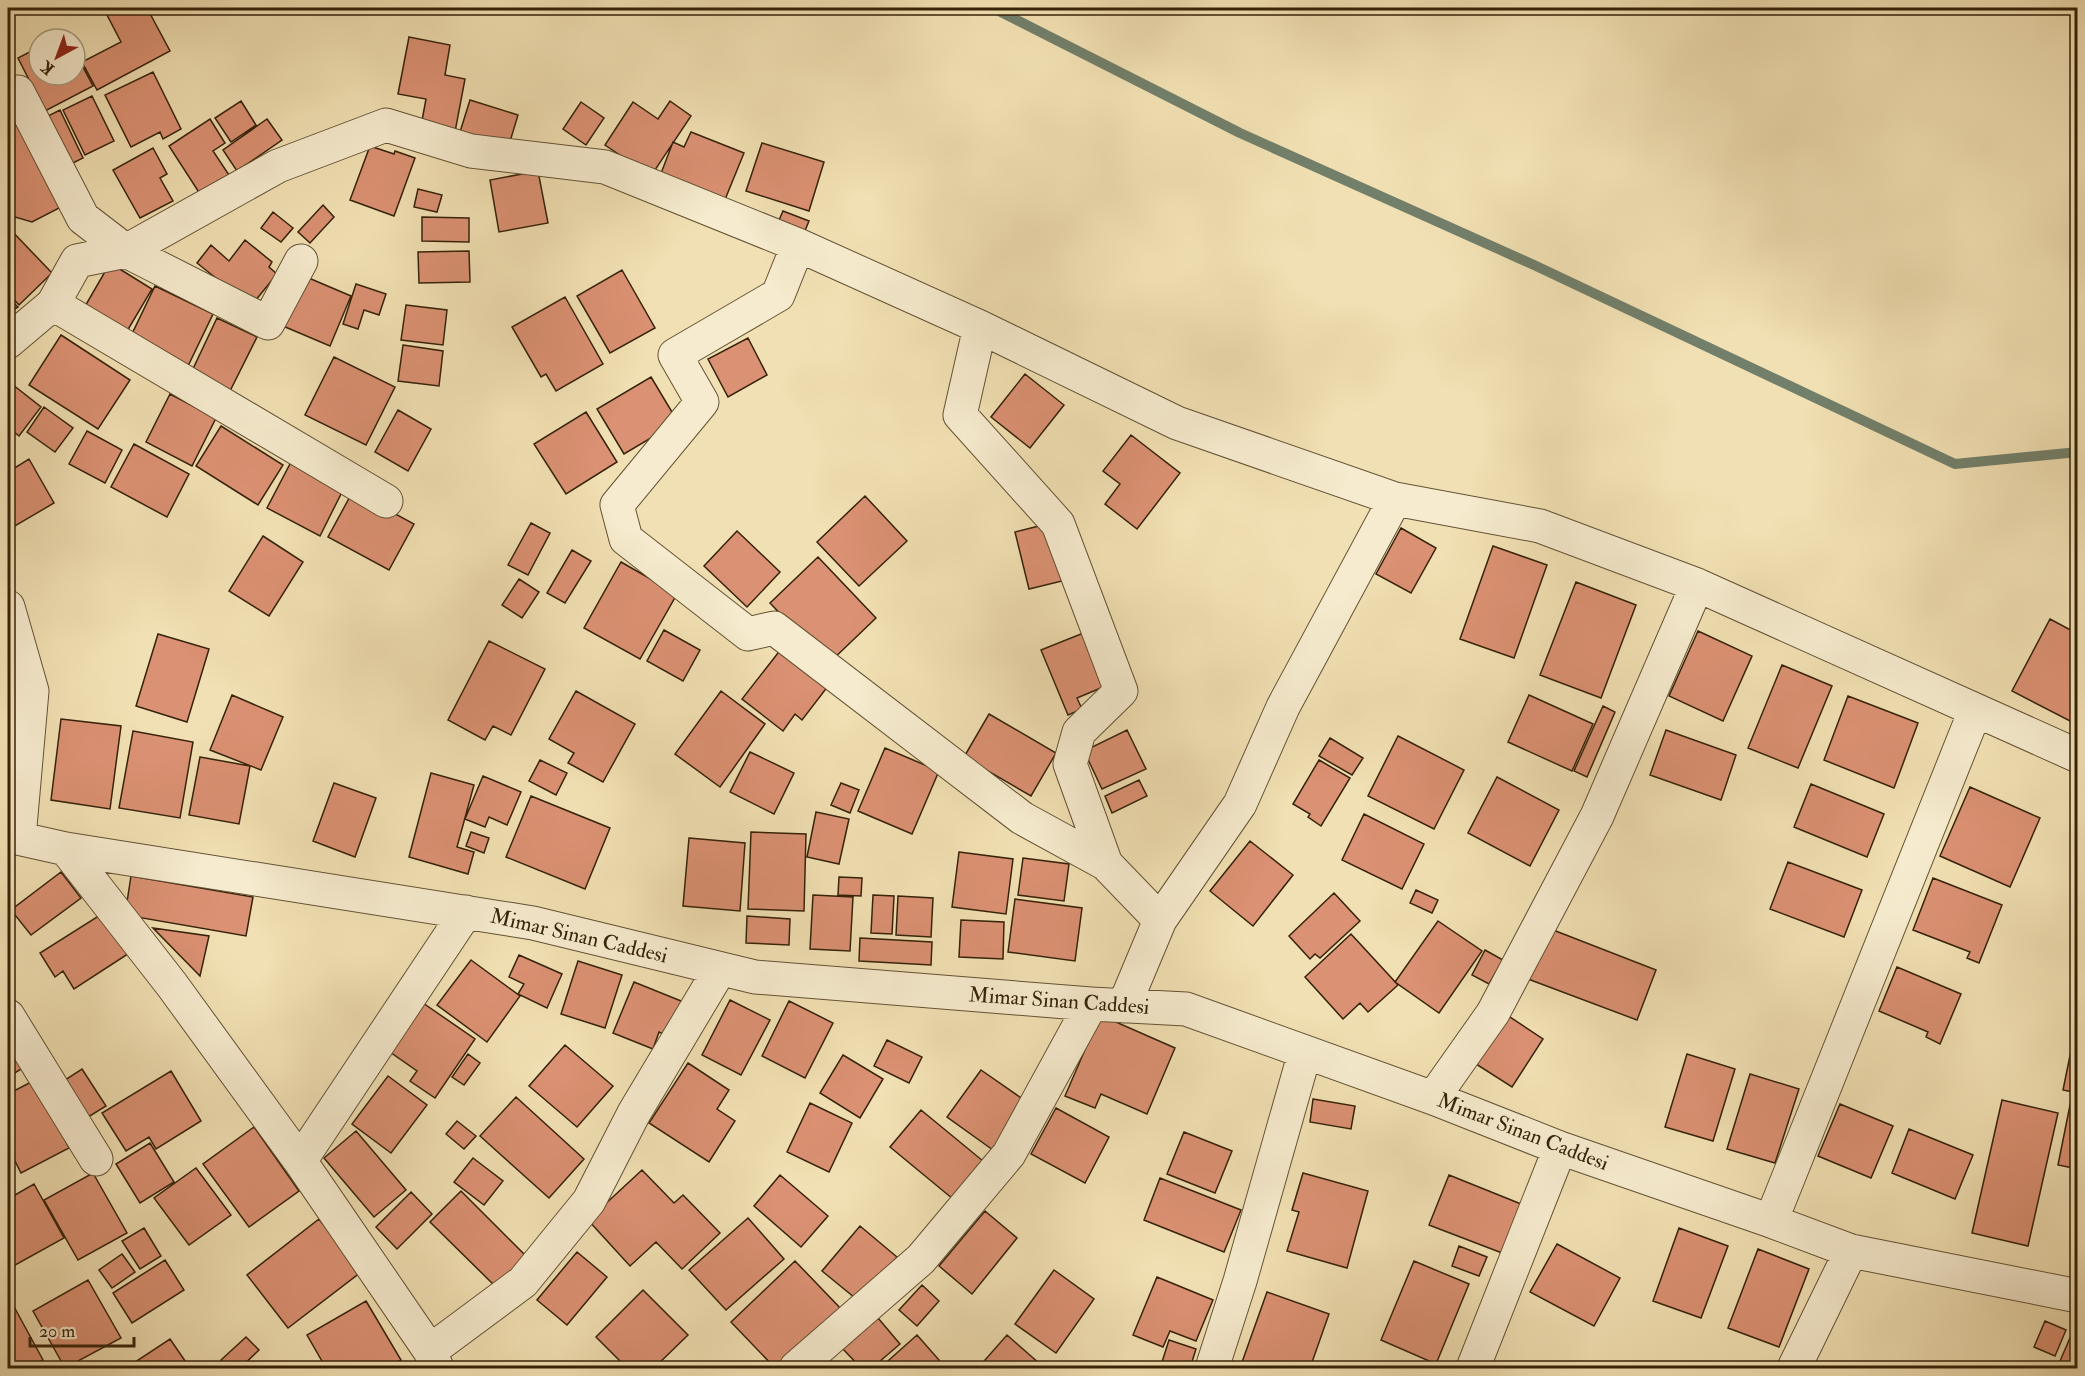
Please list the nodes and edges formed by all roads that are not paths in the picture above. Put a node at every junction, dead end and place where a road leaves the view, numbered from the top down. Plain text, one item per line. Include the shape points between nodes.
1 (18, 92) dead end
2 (798, 245) junction
3 (126, 251) junction
4 (301, 261) dead end
5 (53, 304) junction
6 (980, 327) junction
7 (8, 342) edge
8 (1395, 499) junction
9 (386, 501) dead end
10 (1697, 585) junction
11 (8, 607) edge
12 (13, 647) edge
13 (1976, 711) junction
14 (2078, 756) edge
15 (13, 837) edge
16 (66, 849) junction
17 (1106, 864) junction
18 (466, 912) junction
19 (1160, 920) junction
20 (720, 969) junction
21 (1090, 1004) junction
22 (1124, 1006) junction
23 (8, 1016) edge
24 (1305, 1052) junction
25 (1433, 1098) junction
26 (1560, 1148) junction
27 (96, 1159) dead end
28 (300, 1161) junction
29 (1771, 1221) junction
30 (1851, 1251) junction
31 (2078, 1296) edge
32 (433, 1360) edge
33 (796, 1368) edge
34 (1212, 1368) edge
35 (1473, 1368) edge
36 (1794, 1368) edge

1 - 3 street via 83,218
2 - 3 street via 605,166 471,151 386,125 278,166
2 - 6 street
2 - 17 street via 778,295 675,355 702,402 617,506 626,539 748,634 774,628 1022,818
3 - 4 street via 268,323
3 - 5 street via 77,261
5 - 7 street
5 - 9 street
6 - 8 street via 1177,423
6 - 17 street via 960,415 1058,524 1121,691 1079,732 1070,764
8 - 10 street via 1540,526
8 - 19 street via 1283,707 1240,804
10 - 13 street
10 - 25 street via 1597,816 1493,1013
11 - 12 street
12 - 15 street via 32,691
13 - 14 street
13 - 29 street
15 - 16 street, Mimar Sinan Caddesi
16 - 18 street, Mimar Sinan Caddesi
16 - 28 street via 172,985
17 - 19 street
18 - 20 street, Mimar Sinan Caddesi via 533,923
18 - 28 street
19 - 22 street
20 - 21 street, Mimar Sinan Caddesi via 755,977
20 - 32 street via 634,1113 589,1201 523,1282
21 - 22 street, Mimar Sinan Caddesi
21 - 33 street via 1009,1154 921,1260
22 - 24 street, Mimar Sinan Caddesi via 1186,1009
23 - 27 street
24 - 25 street, Mimar Sinan Caddesi
24 - 34 street
25 - 26 street, Mimar Sinan Caddesi
26 - 29 street, Mimar Sinan Caddesi
26 - 35 street
28 - 32 street
29 - 30 street, Mimar Sinan Caddesi
30 - 31 street, Mimar Sinan Caddesi
30 - 36 street

